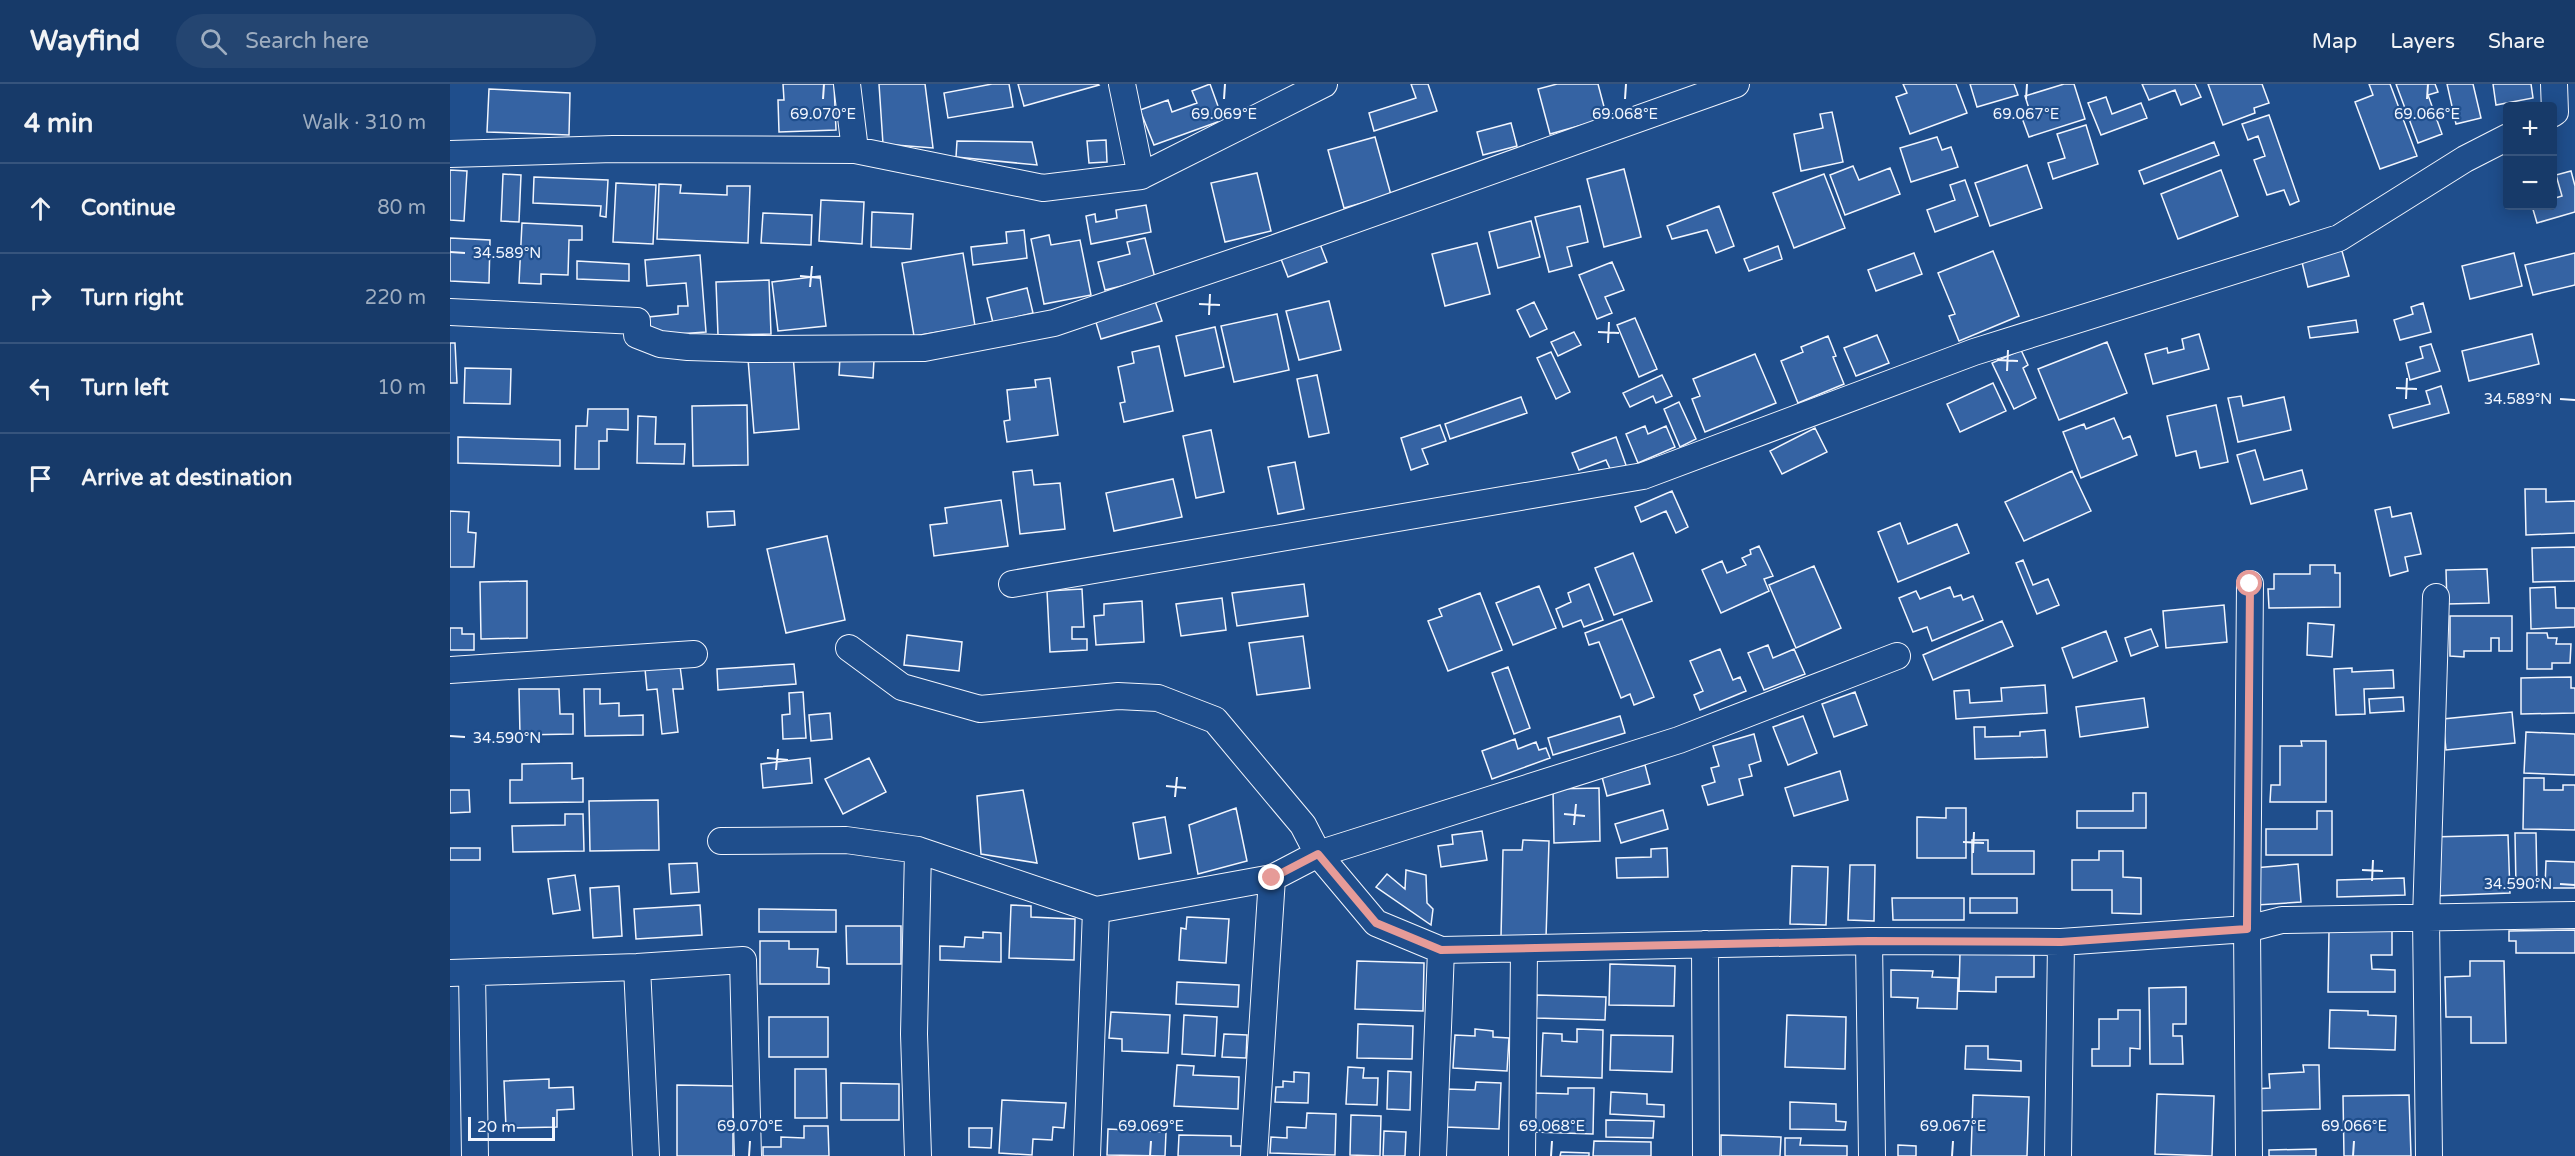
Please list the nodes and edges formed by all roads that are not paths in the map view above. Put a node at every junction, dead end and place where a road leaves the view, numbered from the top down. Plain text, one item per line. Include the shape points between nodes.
1 (847, 84) edge
2 (1122, 84) edge
3 (1324, 84) edge
4 (1736, 84) edge
5 (2554, 84) edge
6 (2555, 102) edge
7 (2503, 140) edge
8 (855, 150) junction
9 (450, 154) edge
10 (1141, 176) junction
11 (450, 312) edge
12 (1012, 584) dead end
13 (2250, 584) dead end
14 (2436, 597) dead end
15 (849, 648) dead end
16 (694, 654) dead end
17 (1897, 656) dead end
18 (450, 670) edge
19 (721, 841) dead end
20 (918, 850) junction
21 (1318, 854) junction
22 (1272, 878) junction
23 (1096, 910) junction
24 (2575, 915) edge
25 (2426, 919) junction
26 (2247, 929) junction
27 (1869, 941) junction
28 (2061, 942) junction
29 (1704, 944) junction
30 (1441, 950) junction
31 (1524, 950) junction
32 (637, 967) junction
33 (461, 973) edge
34 (476, 1156) edge
35 (646, 1156) edge
36 (748, 1156) edge
37 (918, 1156) edge
38 (1087, 1156) edge
39 (1254, 1156) edge
40 (1433, 1156) edge
41 (1522, 1156) edge
42 (1706, 1156) edge
43 (1872, 1156) edge
44 (2058, 1156) edge
45 (2249, 1156) edge
46 (2429, 1156) edge

1 - 8 street
2 - 10 street
3 - 10 street
4 - 11 street via 1054,323 924,348 688,347 660,344 637,335 637,321
5 - 6 street
7 - 12 street via 2339,238 1974,352 1643,476
8 - 9 street via 613,148
8 - 10 street via 1043,188
13 - 26 street
14 - 25 street
15 - 21 street via 902,687 980,709 1118,696 1158,698 1215,720 1303,825
16 - 18 street
17 - 21 street via 1679,740
19 - 20 street via 846,840
20 - 23 street
20 - 37 street via 914,1034
21 - 22 street
21 - 30 street via 1376,923
22 - 23 street
22 - 39 street
23 - 38 street
24 - 25 street
25 - 26 street via 2282,920
25 - 46 street
26 - 28 street
26 - 45 street
27 - 28 street
27 - 29 street
27 - 43 street
28 - 44 street
29 - 31 street
29 - 42 street
30 - 31 street
30 - 40 street
31 - 41 street
32 - 33 street
32 - 35 street
32 - 36 street via 743,960
33 - 34 street

